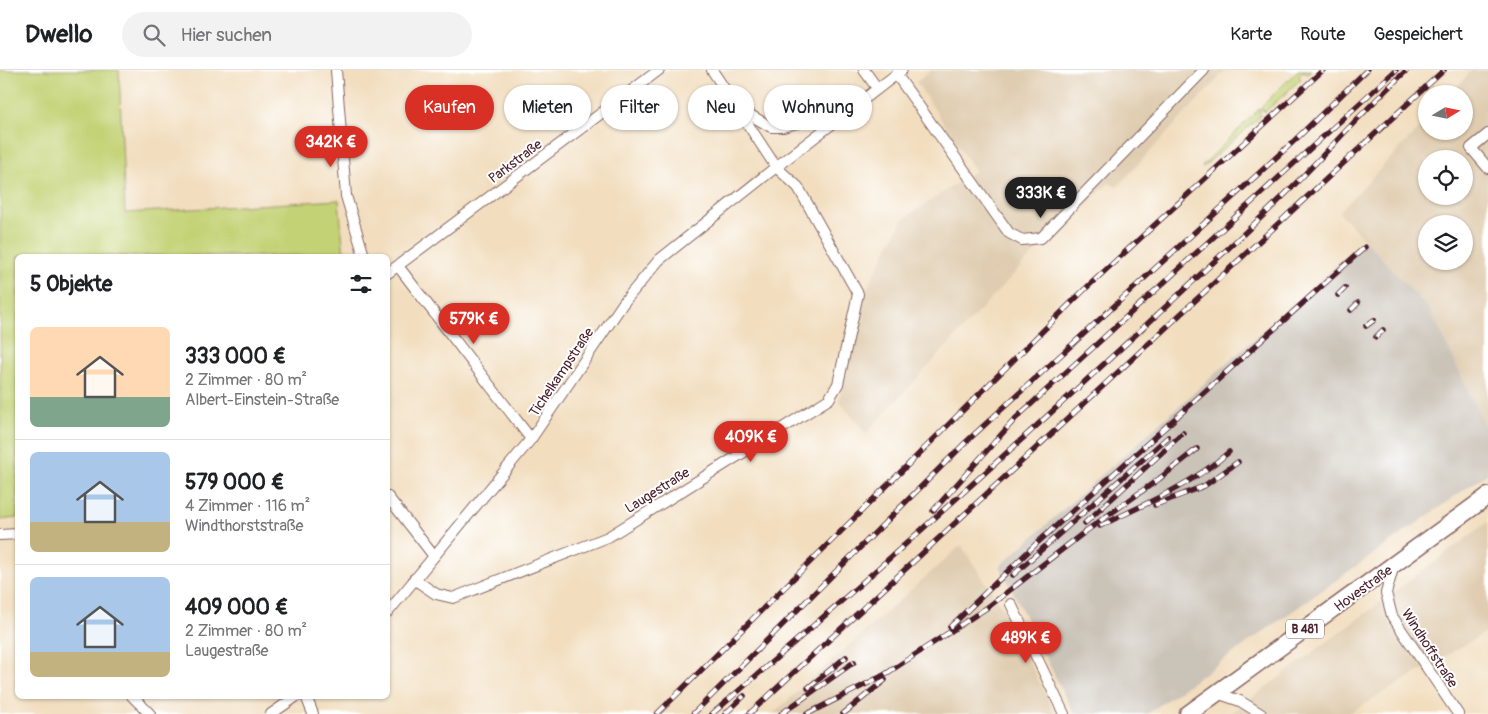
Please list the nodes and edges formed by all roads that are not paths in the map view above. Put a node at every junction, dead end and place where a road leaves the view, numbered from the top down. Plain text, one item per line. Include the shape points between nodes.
1 (336, 70) edge
2 (659, 70) edge
3 (712, 70) edge
4 (864, 70) edge
5 (1204, 70) edge
6 (899, 72) edge
7 (722, 85) edge
8 (877, 88) junction
9 (872, 92) edge
10 (751, 130) edge
11 (823, 130) edge
12 (1488, 134) edge
13 (776, 167) junction
14 (1488, 168) edge
15 (363, 254) edge
16 (398, 266) junction
17 (390, 272) edge
18 (531, 439) junction
19 (1488, 496) edge
20 (390, 500) edge
21 (15, 534) edge
22 (0, 535) edge
23 (433, 555) junction
24 (1394, 566) junction
25 (414, 579) junction
26 (1010, 604) dead end
27 (390, 609) edge
28 (1217, 693) junction
29 (135, 699) edge
30 (293, 699) edge
31 (307, 699) edge
32 (150, 714) edge
33 (271, 714) edge
34 (313, 714) edge
35 (1064, 714) edge
36 (1188, 714) edge
37 (1261, 714) edge
38 (1458, 714) edge

1 - 15 street via 346,196
2 - 16 street, Parkstraße
3 - 7 street, Laugestraße
4 - 8 street
5 - 6 street via 1041,238 1022,240 1009,233
6 - 8 street, Tichelkampstraße
8 - 9 street, Tichelkampstraße
10 - 13 street, Laugestraße
11 - 13 street, Tichelkampstraße
12 - 14 street via 1471,148
13 - 18 street, Tichelkampstraße via 659,260 624,302
13 - 25 street, Laugestraße via 798,187 858,294 838,384 830,398 608,537 453,598 436,594
16 - 17 street, Parkstraße
16 - 18 street
18 - 23 street, Tichelkampstraße
19 - 24 main road, Hovestraße / B 481
20 - 23 street
21 - 22 street
23 - 25 street, Tichelkampstraße
24 - 28 main road, Hovestraße / B 481
24 - 38 street, Windhoffstraße via 1386,593 1392,616
25 - 27 street, Tichelkampstraße
26 - 35 street
28 - 36 main road, Hovestraße / B 481
28 - 37 street via 1240,701
29 - 32 street
30 - 33 street
31 - 34 street

